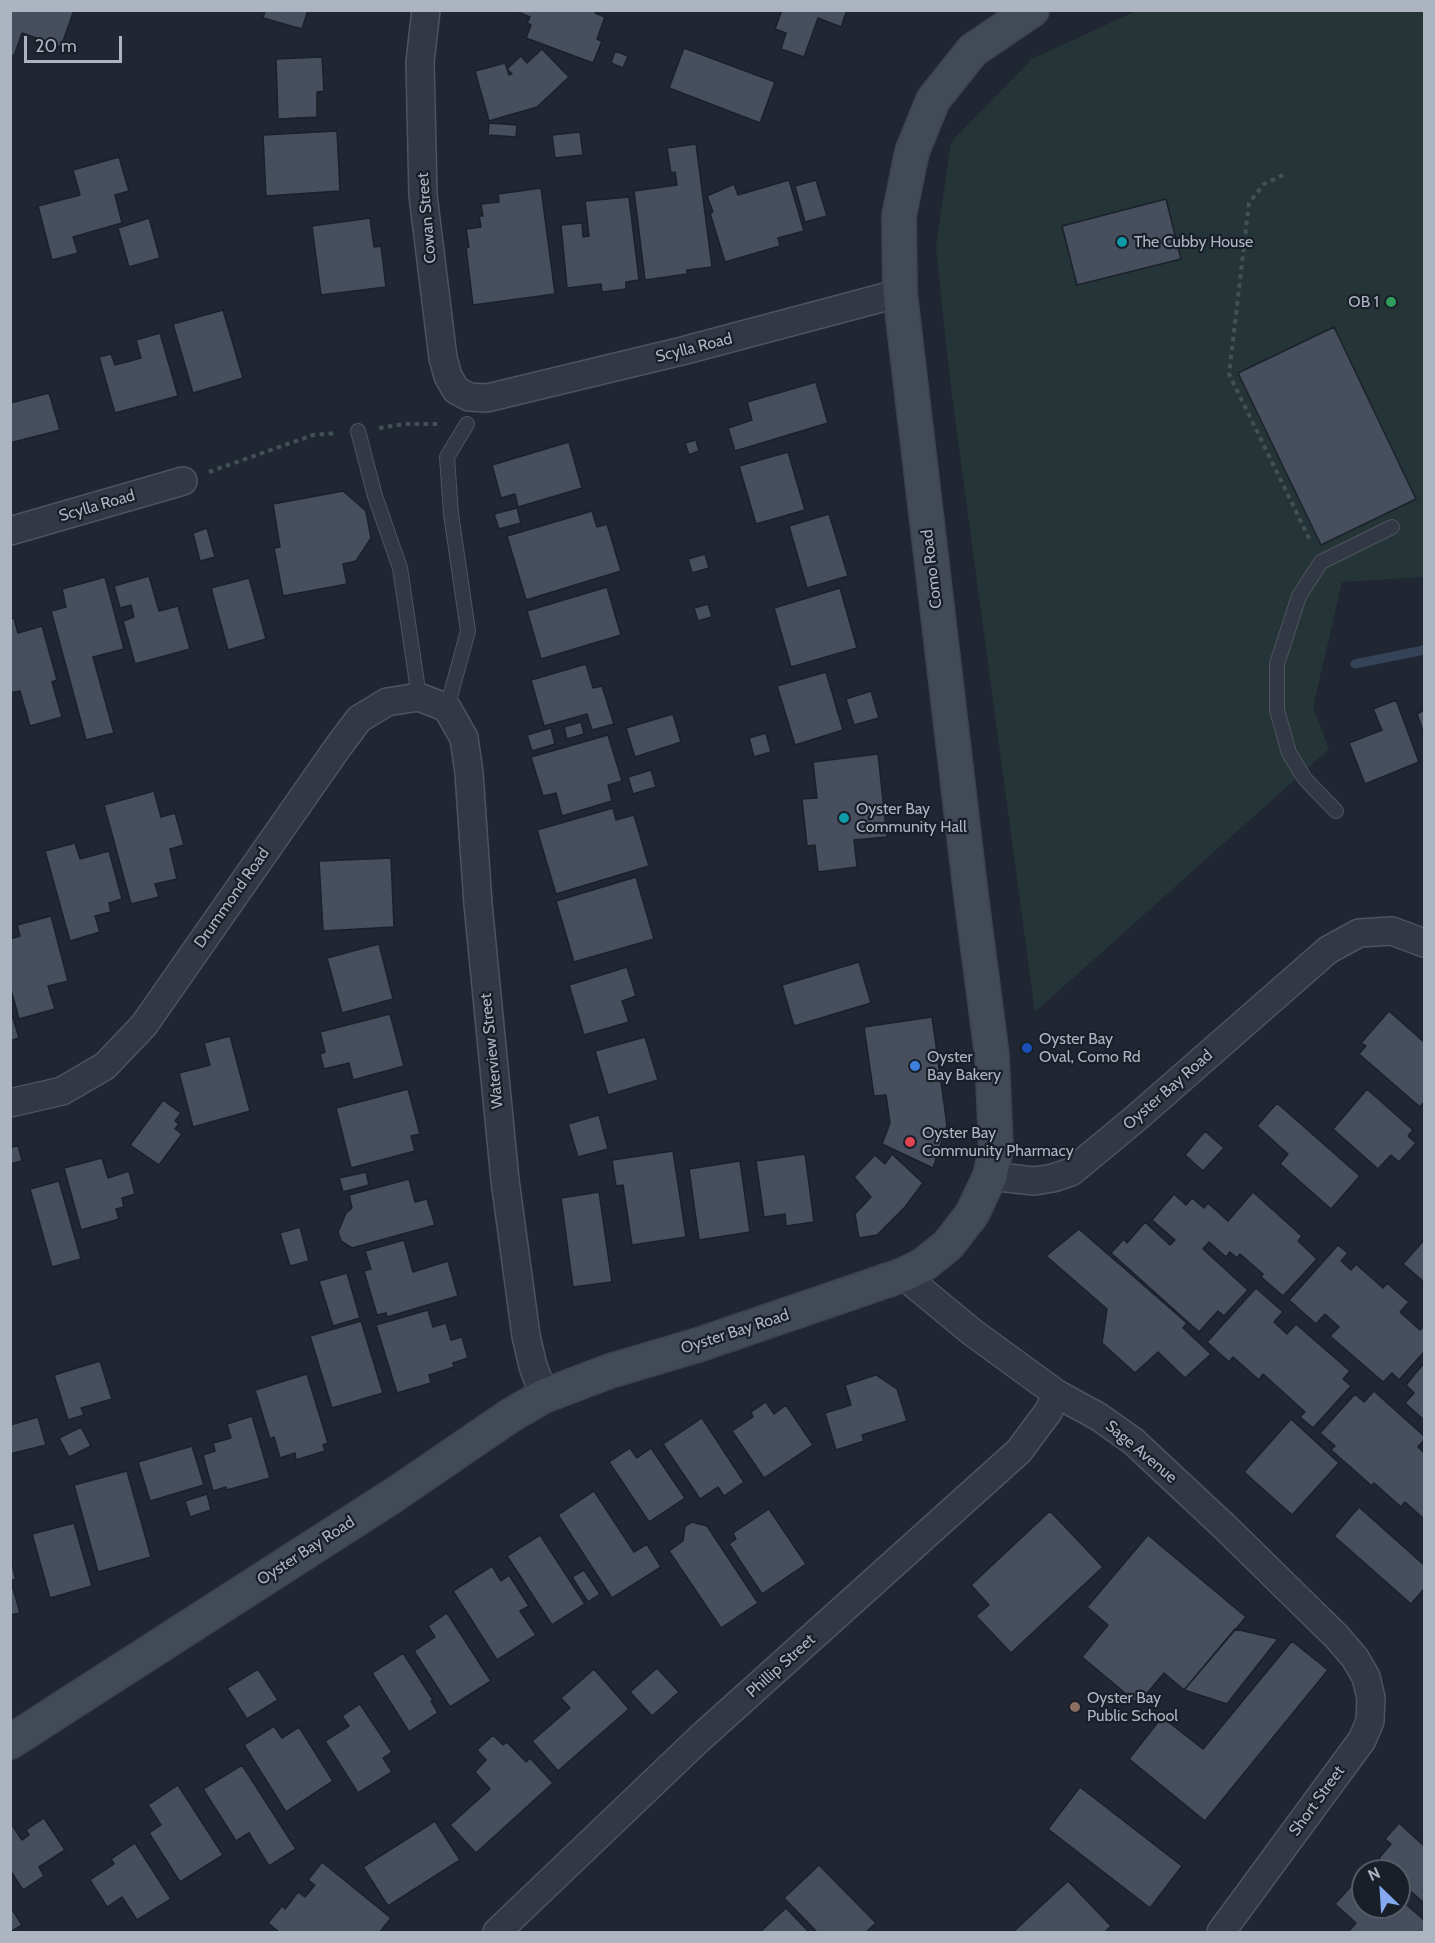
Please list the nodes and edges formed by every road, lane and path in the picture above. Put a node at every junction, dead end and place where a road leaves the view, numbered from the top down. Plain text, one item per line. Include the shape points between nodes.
1 (426, 10) edge
2 (1032, 10) edge
3 (1283, 175) dead end
4 (900, 293) junction
5 (487, 398) joint
6 (466, 424) dead end
7 (358, 431) joint
8 (183, 481) joint
9 (1392, 527) dead end
10 (10, 531) edge
11 (1321, 562) junction
12 (418, 697) junction
13 (447, 708) junction
14 (1336, 811) dead end
15 (1425, 943) edge
16 (10, 1103) edge
17 (990, 1176) junction
18 (903, 1275) junction
19 (1057, 1394) junction
20 (544, 1396) junction
21 (1355, 1658) joint
22 (10, 1742) edge
23 (497, 1932) edge
24 (1221, 1932) edge

1 - 5 street, Cowan Street via 420,62 423,195 443,358 456,390 469,397
2 - 4 street, Como Road via 974,50 933,100 912,152 899,216
3 - 11 path via 1263,184 1249,203 1229,374
4 - 5 street, Scylla Road
4 - 17 street, Como Road via 992,1056 996,1149
6 - 13 lane via 447,456 450,514 468,631
7 - 8 path via 313,435
7 - 12 lane via 400,568
8 - 10 street, Scylla Road
9 - 11 lane
11 - 14 lane via 1299,596 1277,664 1277,710 1289,753 1305,779
12 - 13 street, Drummond Road
12 - 16 street, Drummond Road via 387,702 359,719 144,1025 105,1066 62,1091
13 - 20 street, Waterview Street via 464,738 469,773 505,1180 526,1336
15 - 17 street, Oyster Bay Road via 1392,930 1359,933 1328,950 1071,1172 1034,1181
17 - 18 street, Oyster Bay Road via 972,1214 948,1245
18 - 19 street, Sage Avenue
18 - 20 street, Oyster Bay Road
19 - 21 street, Sage Avenue via 1133,1441
19 - 23 street, Phillip Street via 1019,1451 699,1739
20 - 22 street, Oyster Bay Road
21 - 24 street, Short Street via 1366,1677 1371,1698 1370,1721 1362,1740

